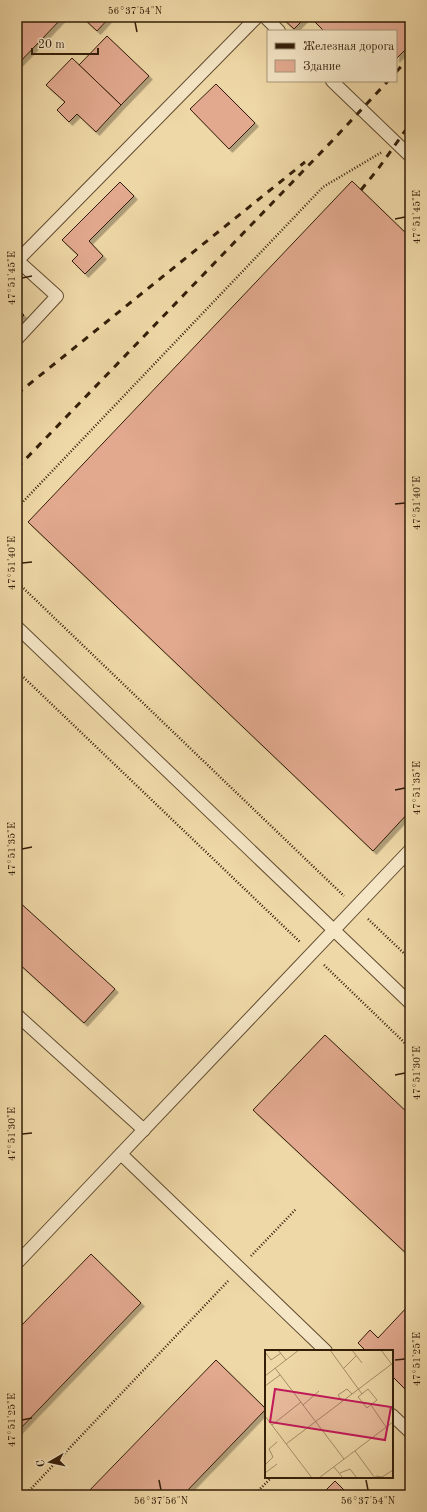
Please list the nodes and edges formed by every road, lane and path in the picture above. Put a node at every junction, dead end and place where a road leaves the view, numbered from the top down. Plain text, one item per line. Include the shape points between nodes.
1 (257, 17) edge
2 (265, 17) edge
3 (278, 30) edge
4 (333, 82) edge
5 (397, 143) junction
6 (410, 156) edge
7 (17, 260) edge
8 (17, 339) edge
9 (17, 508) edge
10 (17, 582) edge
11 (17, 628) edge
12 (17, 671) edge
13 (410, 850) edge
14 (356, 907) junction
15 (334, 930) junction
16 (312, 954) junction
17 (410, 959) edge
18 (410, 1003) edge
19 (17, 1015) edge
20 (410, 1048) edge
21 (144, 1130) junction
22 (121, 1154) junction
23 (296, 1209) dead end
24 (17, 1263) edge
25 (240, 1268) junction
26 (325, 1350) edge
27 (393, 1416) edge
28 (410, 1432) edge
29 (271, 1478) edge
30 (25, 1495) edge
31 (254, 1495) edge

1 - 7 lane
2 - 3 lane
4 - 5 lane
5 - 6 lane
5 - 9 path via 323,187
7 - 8 lane via 57,296
10 - 14 path
11 - 15 lane
12 - 16 path
13 - 14 lane
14 - 15 lane
14 - 17 path
15 - 16 lane
15 - 18 lane
16 - 20 path
16 - 21 lane
19 - 21 lane
21 - 22 lane
22 - 24 lane
22 - 25 lane
23 - 25 path
25 - 26 lane
25 - 30 path
27 - 28 lane
29 - 31 path

